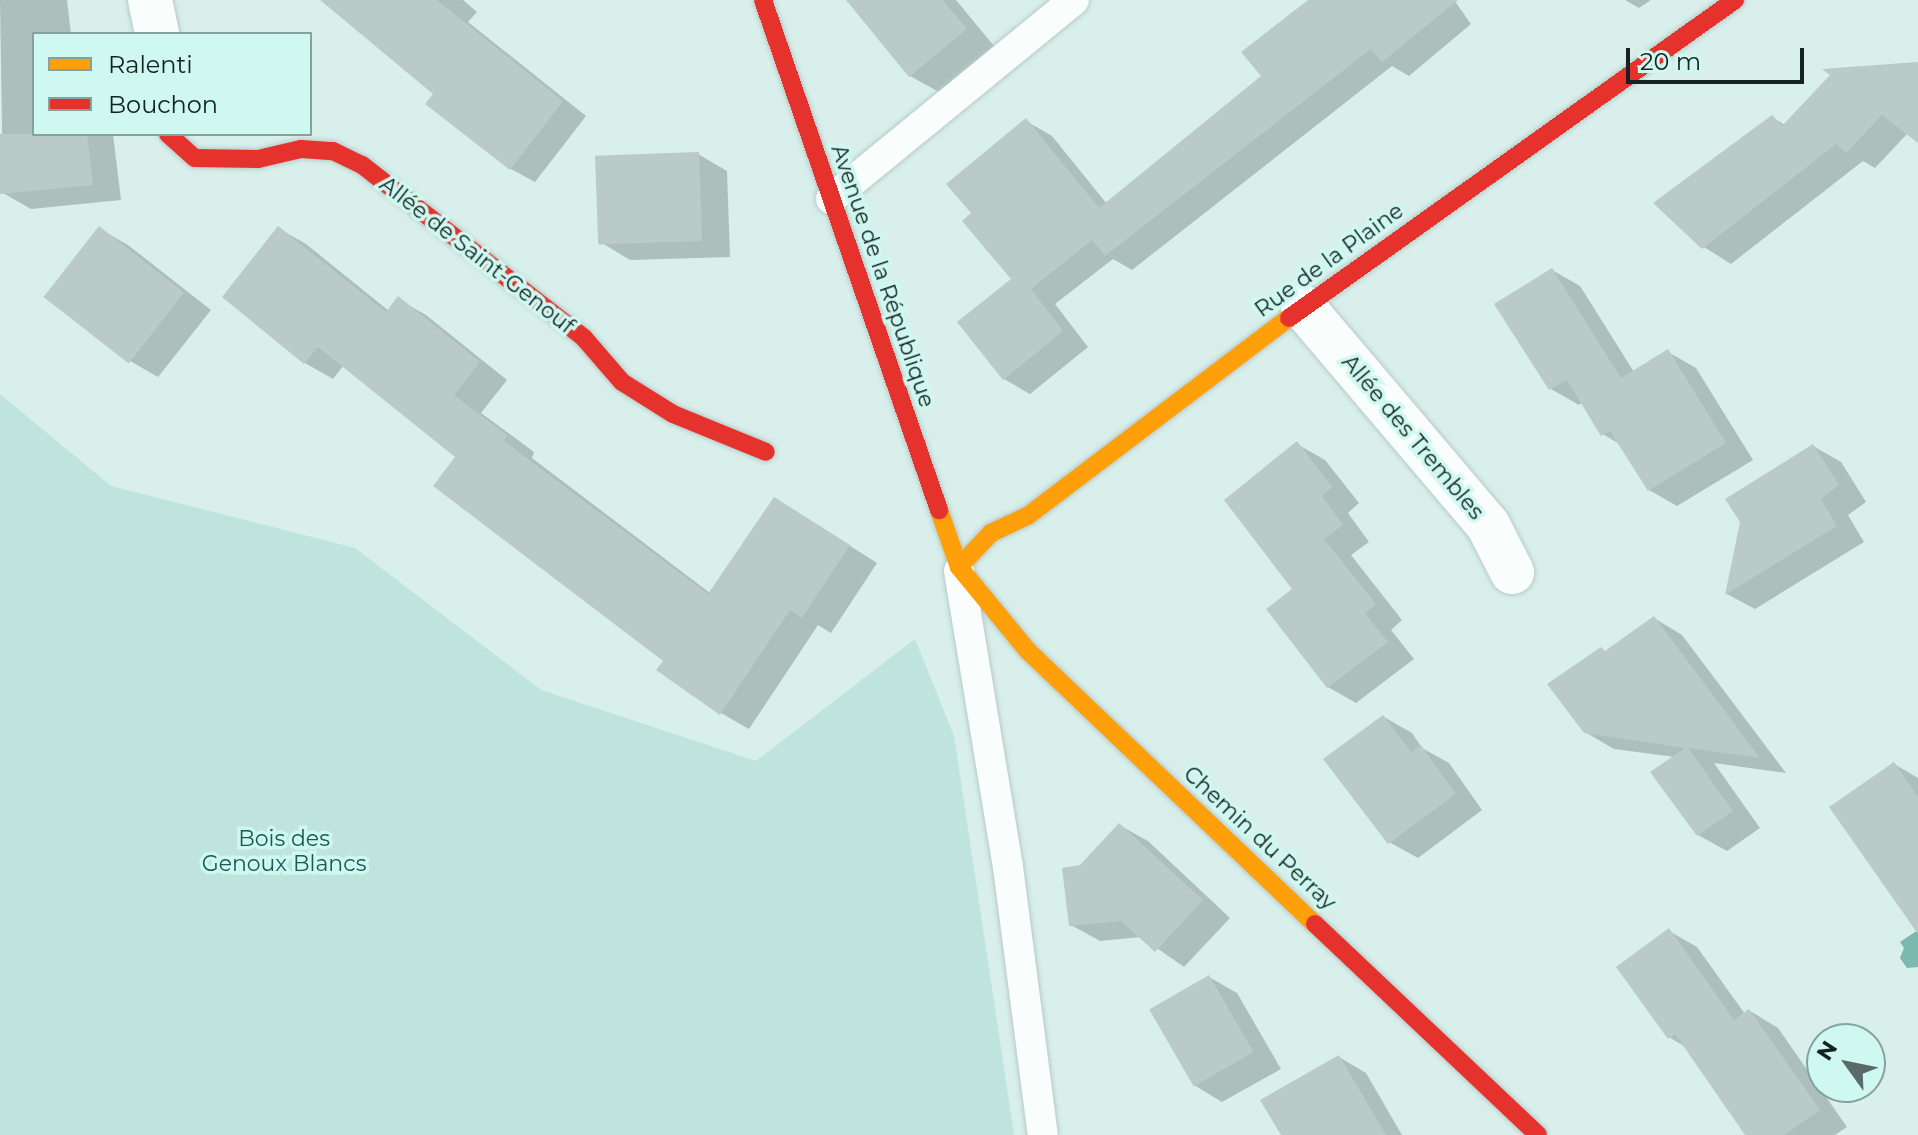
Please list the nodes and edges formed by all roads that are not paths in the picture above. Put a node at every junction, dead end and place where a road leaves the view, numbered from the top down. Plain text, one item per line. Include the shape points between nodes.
1 (150, 0) edge
2 (763, 0) edge
3 (1074, 0) edge
4 (1735, 0) edge
5 (157, 32) edge
6 (170, 136) edge
7 (831, 199) junction
8 (1303, 307) junction
9 (766, 452) dead end
10 (959, 567) junction
11 (1512, 572) dead end
12 (1043, 1135) edge
13 (1538, 1135) edge

1 - 5 street
2 - 7 street, Avenue de la République
3 - 7 lane
4 - 8 street, Rue de la Plaine
6 - 9 street, Allée de Saint-Genouf via 195,158 258,159 301,149 333,151 362,165 584,338 622,382 673,414
7 - 10 street, Avenue de la République
8 - 10 street, Rue de la Plaine via 1054,497 991,533
8 - 11 street, Allée des Trembles via 1488,525
10 - 12 lane via 1008,867
10 - 13 street, Chemin du Perray via 1028,651

